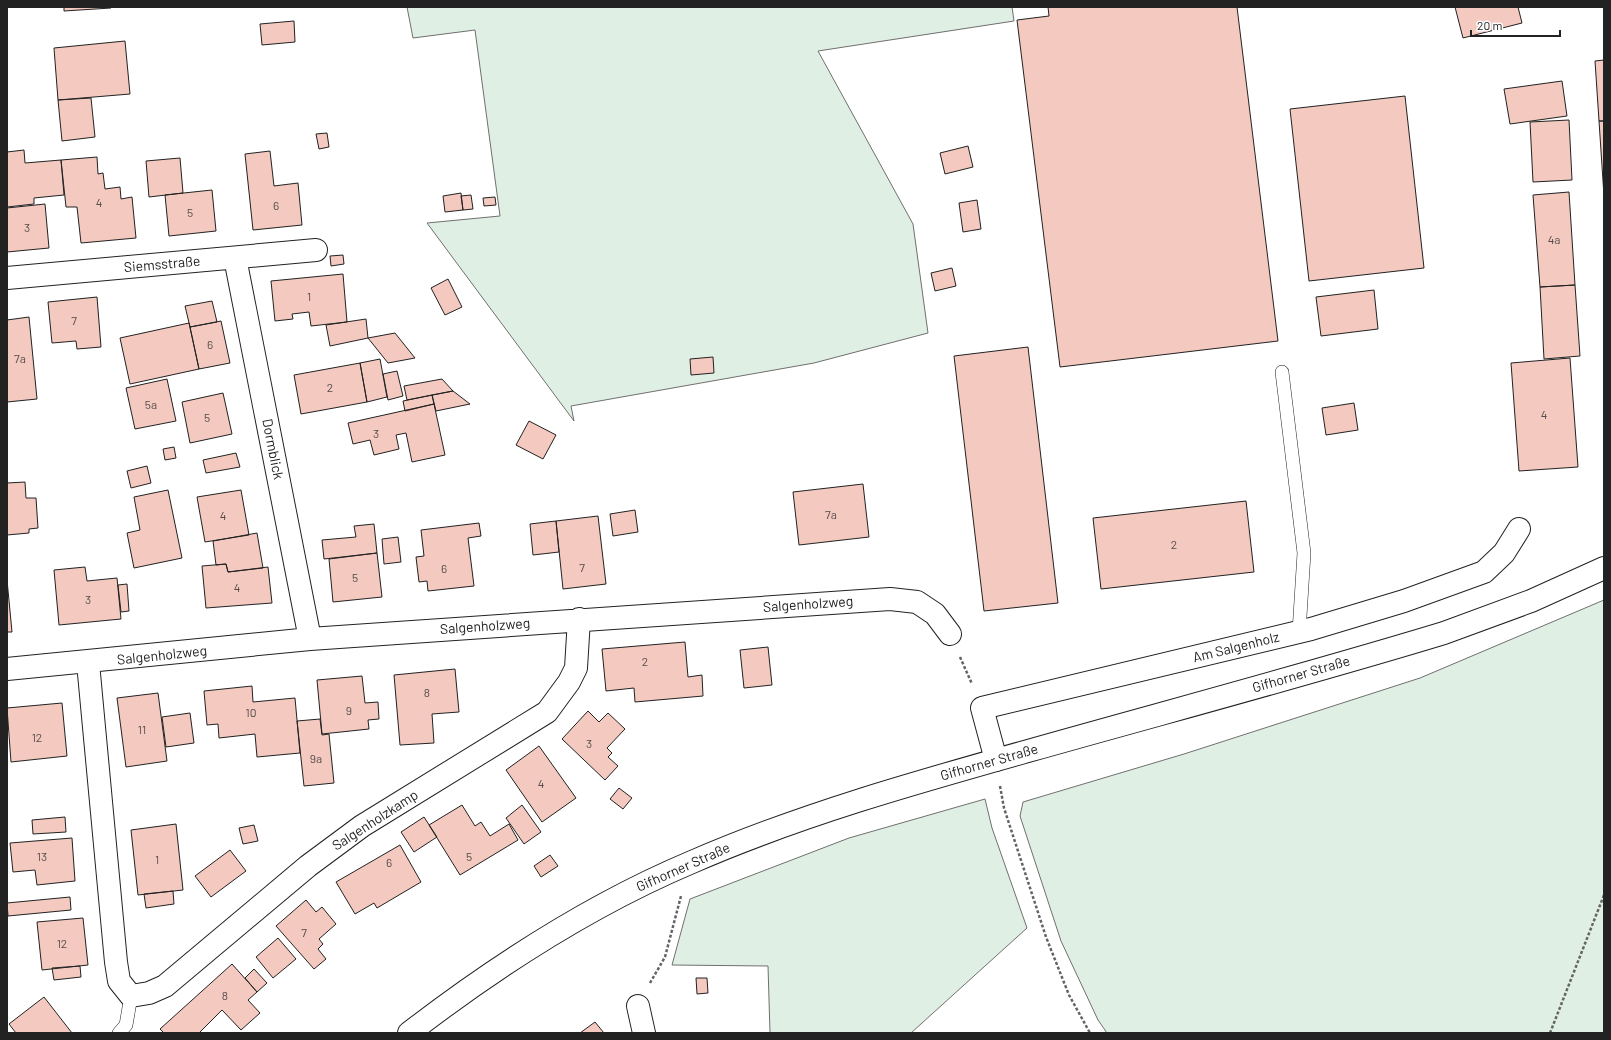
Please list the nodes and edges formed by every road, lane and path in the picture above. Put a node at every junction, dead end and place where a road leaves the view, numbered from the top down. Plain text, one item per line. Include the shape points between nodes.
1 (316, 250) dead end
2 (235, 258) junction
3 (7, 278) edge
4 (1282, 372) dead end
5 (1519, 529) dead end
6 (1604, 568) edge
7 (579, 620) junction
8 (1299, 632) junction
9 (950, 634) joint
10 (310, 639) junction
11 (88, 663) junction
12 (7, 669) edge
13 (982, 708) junction
14 (996, 760) junction
15 (690, 862) junction
16 (1604, 895) edge
17 (131, 996) junction
18 (638, 1006) joint
19 (120, 1033) edge
20 (409, 1033) edge
21 (644, 1033) edge
22 (1090, 1033) edge
23 (1550, 1033) edge

1 - 2 street, Siemsstraße
2 - 3 street, Siemsstraße
2 - 10 street, Dormblick
4 - 8 lane via 1304,553
5 - 8 street, Am Salgenholz via 1504,553 1484,572 1404,601
6 - 14 street, Gifhorner Straße via 1531,601 1444,633
7 - 9 street, Salgenholzweg via 890,599 917,602 935,614
7 - 10 street, Salgenholzweg
7 - 17 street, Salgenholzkamp via 576,668 546,712 362,826 308,866 165,986 149,993
8 - 13 street, Am Salgenholz
9 - 13 path
10 - 11 street, Salgenholzweg
11 - 12 street, Salgenholzweg
11 - 17 street via 116,962 120,981
13 - 14 street
14 - 15 street, Gifhorner Straße via 860,800
14 - 22 path via 1004,808 1046,937 1069,995
15 - 18 path via 665,957
15 - 20 street, Gifhorner Straße via 568,925 509,961
16 - 23 path
17 - 19 lane via 126,1025
18 - 21 street

